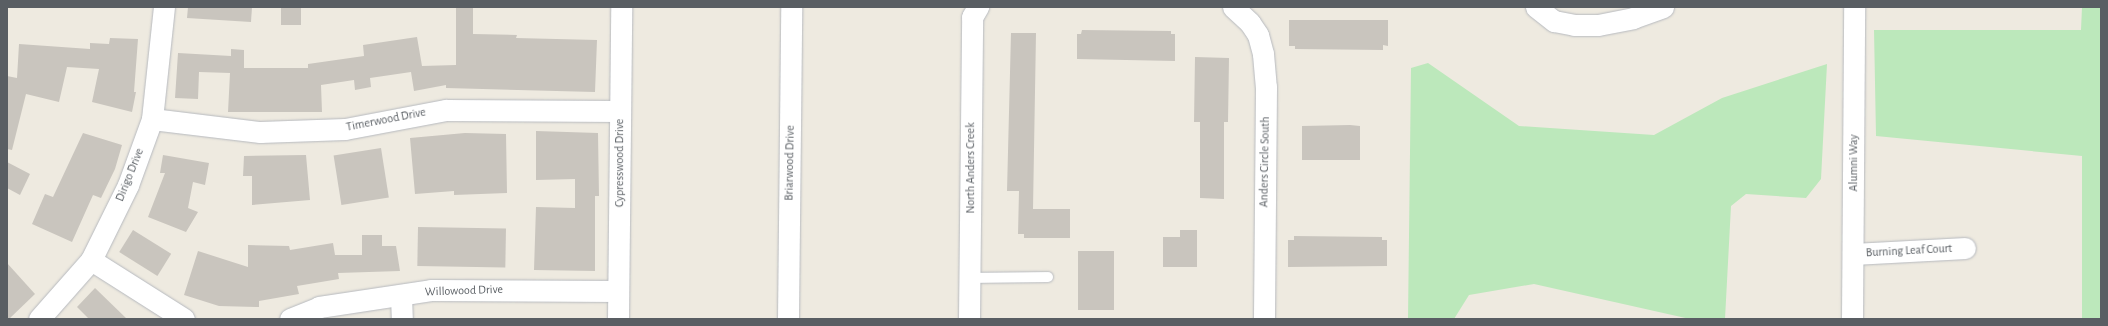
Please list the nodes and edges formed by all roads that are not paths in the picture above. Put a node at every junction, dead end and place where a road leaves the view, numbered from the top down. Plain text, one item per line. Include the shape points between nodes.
1 (164, 7) edge
2 (621, 7) edge
3 (791, 7) edge
4 (1536, 7) edge
5 (1663, 7) edge
6 (1854, 7) edge
7 (1237, 9) edge
8 (975, 12) edge
9 (620, 111) junction
10 (152, 119) junction
11 (1965, 248) dead end
12 (1854, 254) junction
13 (91, 260) junction
14 (1048, 277) dead end
15 (970, 278) junction
16 (618, 291) junction
17 (401, 295) junction
18 (39, 319) edge
19 (184, 319) edge
20 (290, 319) edge
21 (402, 319) edge
22 (618, 319) edge
23 (788, 319) edge
24 (969, 319) edge
25 (1264, 319) edge
26 (1852, 319) edge

1 - 10 street, Dirigo Drive
2 - 9 street, Cypresswood Drive
3 - 23 street, Briarwood Drive
4 - 5 street via 1554,21 1574,25 1598,25 1633,18
6 - 12 street, Alumni Way
7 - 25 street, Anders Circle South via 1258,35 1266,87
8 - 15 street, North Anders Creek
9 - 10 street, Timerwood Drive via 446,110 345,129 260,132
9 - 16 street, Cypresswood Drive via 622,180
10 - 13 street, Dirigo Drive via 128,185
11 - 12 street, Burning Leaf Court
12 - 26 street, Alumni Way
13 - 18 street, Dirigo Drive
13 - 19 street
14 - 15 lane
15 - 24 street, North Anders Creek
16 - 17 street, Willowood Drive via 431,290
16 - 22 street, Cypresswood Drive
17 - 20 street, Willowood Drive via 319,307
17 - 21 street

